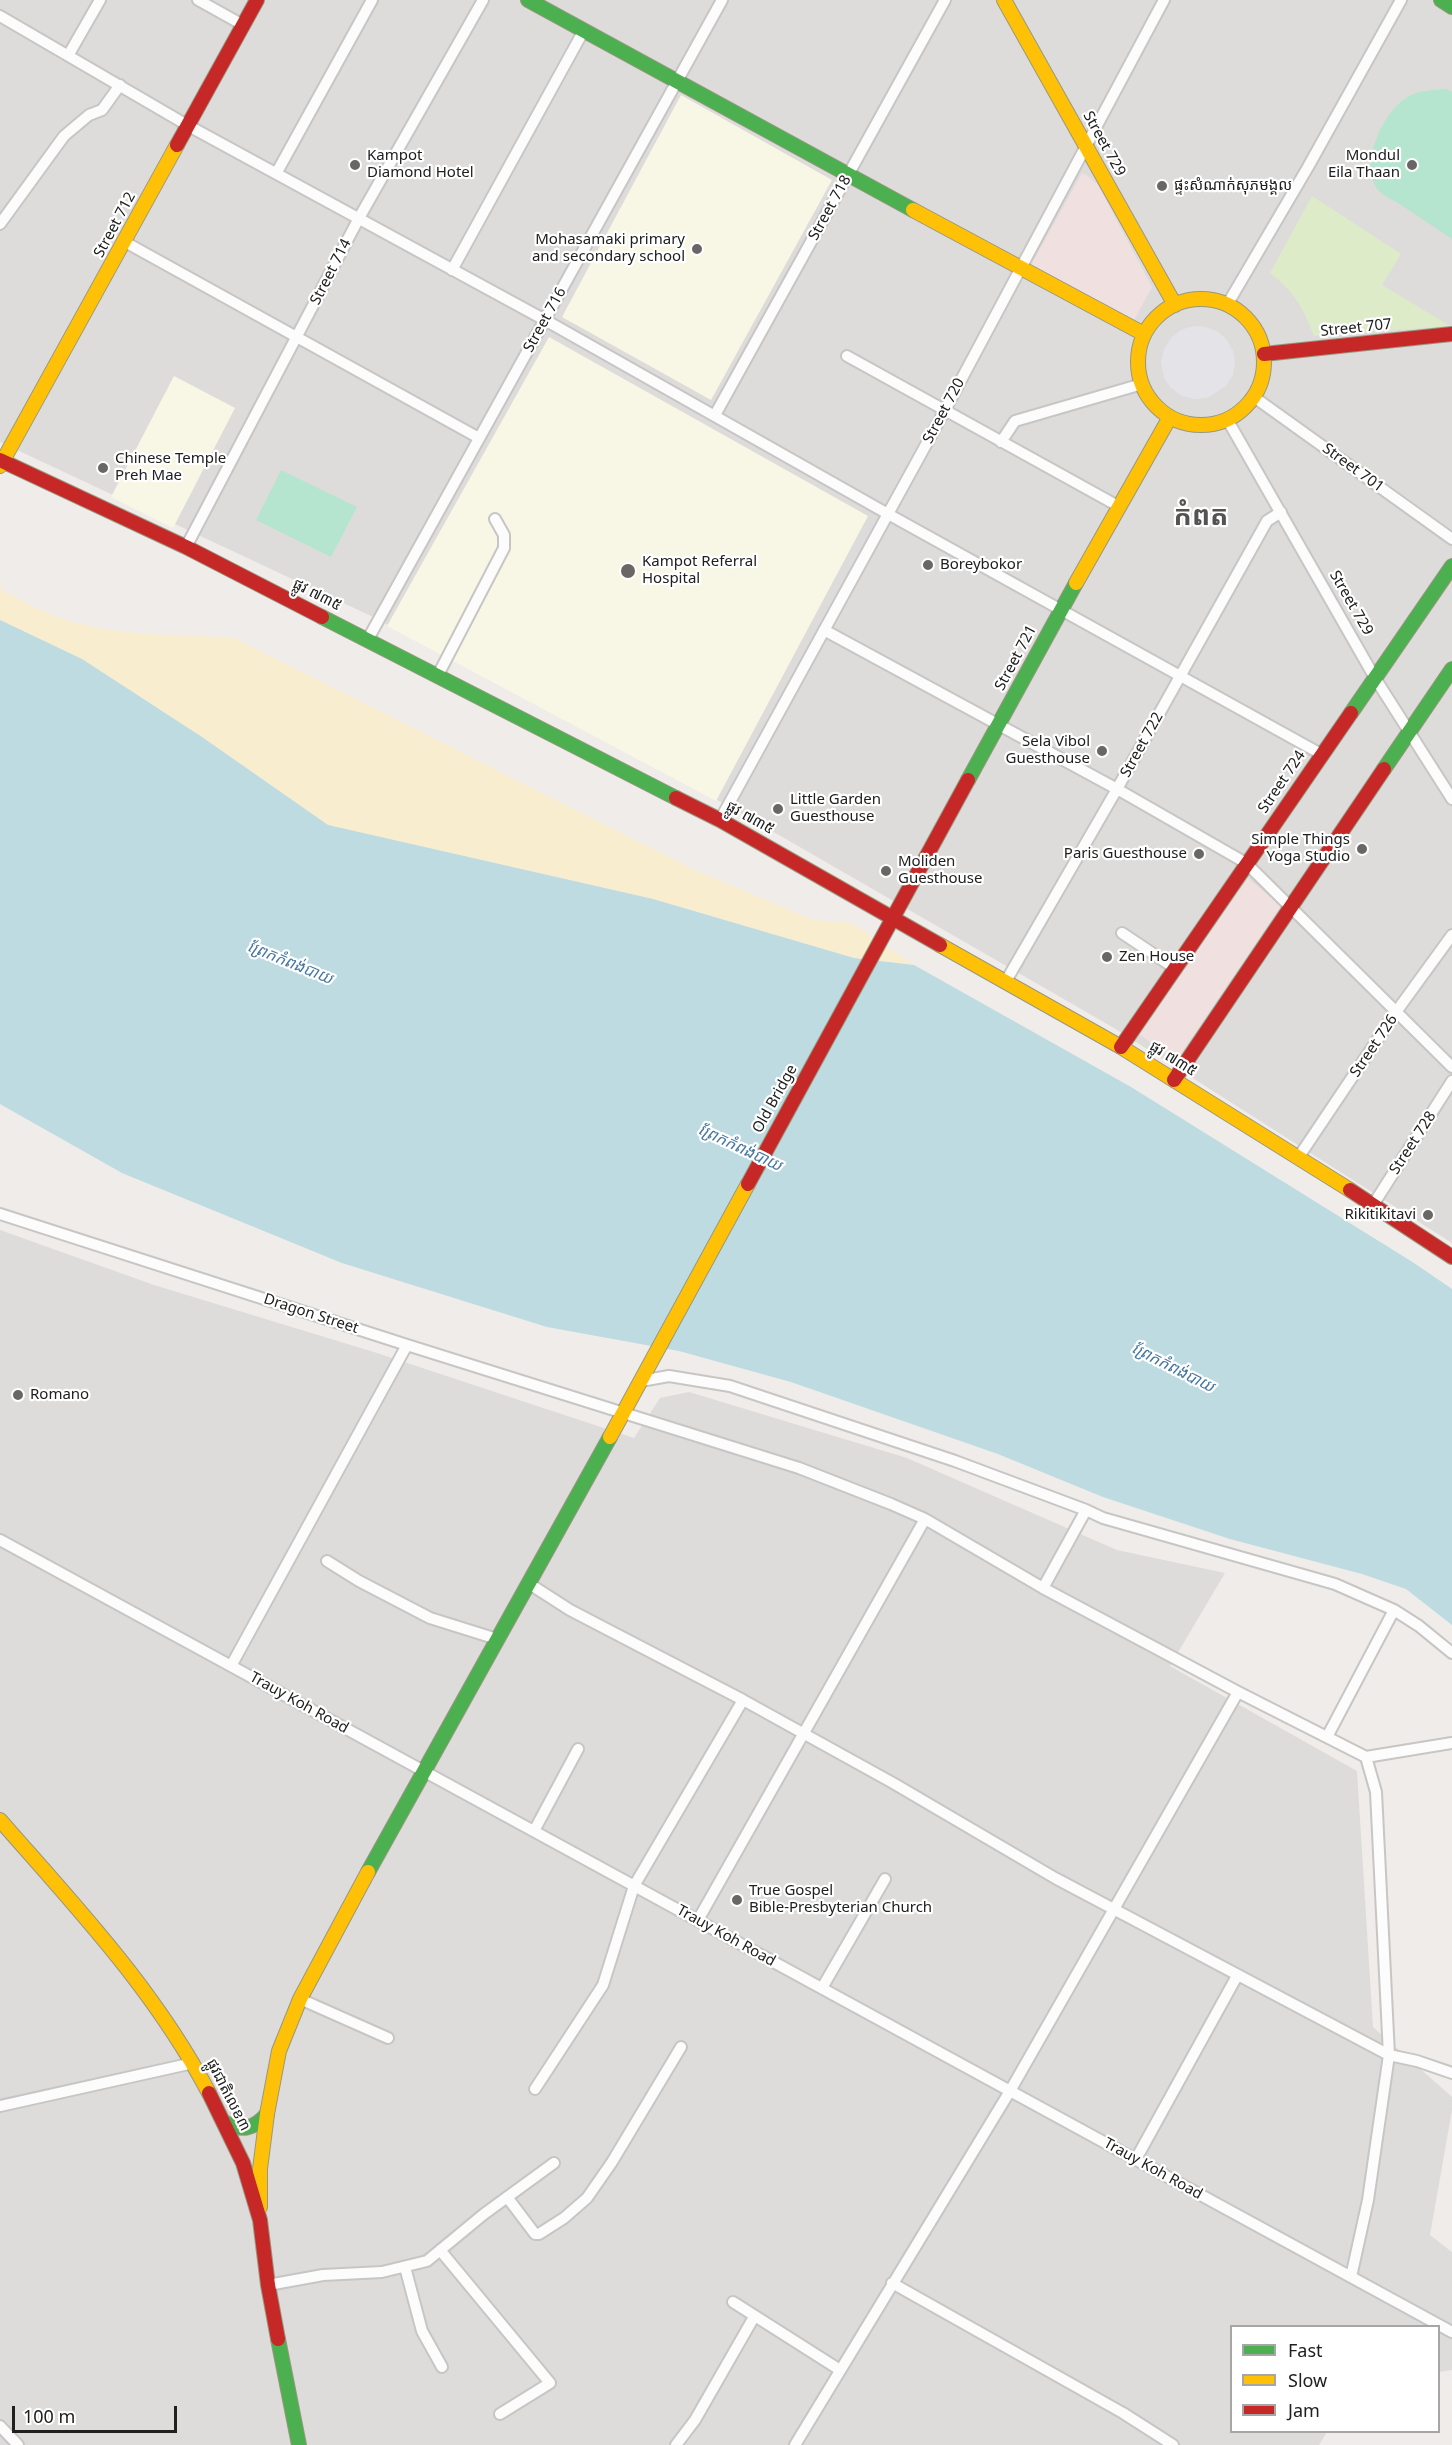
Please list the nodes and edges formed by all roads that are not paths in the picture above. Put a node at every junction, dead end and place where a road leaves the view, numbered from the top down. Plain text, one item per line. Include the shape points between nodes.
1 (100, 0) edge
2 (198, 0) edge
3 (256, 0) edge
4 (372, 0) edge
5 (483, 0) edge
6 (528, 0) edge
7 (722, 0) edge
8 (945, 0) edge
9 (1004, 0) edge
10 (1164, 0) edge
11 (1401, 0) edge
12 (1441, 0) edge
13 (1452, 7) edge
14 (0, 16) edge
15 (243, 25) junction
16 (584, 30) junction
17 (69, 54) junction
18 (677, 80) junction
19 (120, 85) junction
20 (187, 125) junction
21 (1086, 145) junction
22 (276, 172) junction
23 (848, 176) junction
24 (359, 218) junction
25 (0, 224) edge
26 (125, 242) junction
27 (1020, 269) junction
28 (452, 270) junction
29 (1175, 305) junction
30 (1227, 305) junction
31 (545, 320) junction
32 (1144, 334) junction
33 (1452, 334) edge
34 (297, 336) junction
35 (1264, 354) junction
36 (847, 356) dead end
37 (1142, 384) junction
38 (1254, 397) junction
39 (945, 410) junction
40 (715, 415) junction
41 (1170, 417) junction
42 (1227, 419) junction
43 (479, 438) junction
44 (1001, 442) junction
45 (1, 462) edge
46 (1118, 506) junction
47 (1281, 512) junction
48 (888, 514) junction
49 (495, 519) dead end
50 (1452, 539) edge
51 (186, 547) junction
52 (1452, 566) edge
53 (1061, 609) junction
54 (824, 630) junction
55 (368, 639) junction
56 (1452, 669) edge
57 (438, 675) junction
58 (1181, 675) junction
59 (1375, 678) junction
60 (999, 724) junction
61 (1410, 732) junction
62 (1321, 754) junction
63 (1117, 789) junction
64 (1451, 795) edge
65 (720, 820) junction
66 (1246, 863) junction
67 (1291, 907) junction
68 (893, 917) junction
69 (1122, 933) dead end
70 (1452, 935) edge
71 (1176, 969) junction
72 (1006, 981) junction
73 (1396, 1012) junction
74 (1121, 1047) junction
75 (1452, 1067) edge
76 (1174, 1080) junction
77 (1452, 1081) edge
78 (1298, 1158) junction
79 (1373, 1205) junction
80 (0, 1214) edge
81 (1452, 1257) edge
82 (407, 1345) junction
83 (643, 1377) junction
84 (623, 1413) junction
85 (1086, 1510) junction
86 (925, 1519) junction
87 (0, 1540) edge
88 (327, 1561) dead end
89 (528, 1583) junction
90 (1043, 1588) junction
91 (1394, 1610) junction
92 (497, 1639) junction
93 (1452, 1653) edge
94 (231, 1666) junction
95 (1238, 1692) junction
96 (743, 1700) junction
97 (805, 1734) junction
98 (1327, 1737) junction
99 (1452, 1743) edge
100 (578, 1749) dead end
101 (1366, 1757) junction
102 (423, 1771) junction
103 (0, 1820) edge
104 (534, 1831) junction
105 (885, 1879) dead end
106 (634, 1886) junction
107 (1113, 1909) junction
108 (698, 1920) junction
109 (1237, 1976) junction
110 (822, 1988) junction
111 (300, 1999) junction
112 (388, 2038) dead end
113 (681, 2047) dead end
114 (1389, 2055) junction
115 (193, 2063) junction
116 (1452, 2073) edge
117 (535, 2090) dead end
118 (1010, 2091) junction
119 (0, 2106) edge
120 (267, 2114) junction
121 (224, 2122) junction
122 (1136, 2159) junction
123 (554, 2163) dead end
124 (507, 2197) junction
125 (260, 2220) junction
126 (441, 2250) junction
127 (405, 2267) junction
128 (1351, 2277) junction
129 (892, 2283) junction
130 (268, 2285) junction
131 (733, 2302) dead end
132 (754, 2317) junction
133 (1439, 2325) edge
134 (442, 2367) dead end
135 (840, 2370) junction
136 (500, 2414) dead end
137 (0, 2426) edge
138 (18, 2445) edge
139 (299, 2445) edge
140 (676, 2445) edge
141 (795, 2445) edge
142 (1173, 2445) edge

1 - 17 street
2 - 15 street
3 - 15 main road, Street 712
4 - 22 street
5 - 24 street, Street 714
6 - 16 main road
7 - 18 street, Street 716
8 - 23 street, Street 718
9 - 21 main road, Street 729
10 - 21 street, Street 720
11 - 30 street
12 - 13 main road
14 - 17 street
15 - 20 main road, Street 712
16 - 18 main road
16 - 28 street
17 - 19 street
18 - 23 main road
18 - 31 street, Street 716
19 - 20 street
19 - 25 street via 102,110 89,115 64,136
20 - 22 street
20 - 26 main road, Street 712
21 - 27 street, Street 720
21 - 29 main road, Street 729
22 - 24 street
23 - 27 main road
23 - 40 street, Street 718
24 - 28 street
24 - 34 street, Street 714
26 - 34 street
26 - 45 main road, Street 712
27 - 32 main road
27 - 39 street, Street 720
28 - 31 street
29 - 30 main road via 1201,300
29 - 32 main road via 1158,316
30 - 35 main road via 1253,327
31 - 40 street
31 - 43 street, Street 716
32 - 37 main road via 1138,365
33 - 35 main road, Street 707
34 - 43 street
34 - 51 street, Street 714
35 - 38 main road via 1263,373
36 - 39 street
37 - 41 main road via 1152,402
37 - 44 street via 1015,421
38 - 42 main road
38 - 50 street, Street 701
39 - 44 street
39 - 48 street, Street 720
40 - 48 street
41 - 42 main road via 1204,425
41 - 46 main road, Street 721
42 - 47 street, Street 729
43 - 55 street, Street 716
44 - 46 street
45 - 51 main road, ផ្លូវ ៧៣៥
46 - 53 main road, Street 721
47 - 58 street, Street 722 via 1267,521
47 - 59 street, Street 729
48 - 53 street
48 - 54 street, Street 720
49 - 57 street via 504,535 504,549
51 - 55 main road, ផ្លូវ ៧៣៥
52 - 59 main road, Street 724
53 - 58 street
53 - 60 main road, Street 721
54 - 60 street
54 - 65 street, Street 720
55 - 57 main road, ផ្លូវ ៧៣៥
56 - 61 main road
57 - 65 main road, ផ្លូវ ៧៣៥
58 - 62 street
58 - 63 street, Street 722
59 - 61 street, Street 729
59 - 62 main road, Street 724
60 - 63 street
60 - 68 main road, Street 721
61 - 64 street, Street 729
61 - 67 main road
62 - 66 main road, Street 724
63 - 66 street
63 - 72 street, Street 722
65 - 68 main road, ផ្លូវ ៧៣៥
66 - 67 street
66 - 71 main road, Street 724
67 - 73 street
67 - 76 main road
68 - 72 main road, ផ្លូវ ៧៣៥
68 - 83 main road, Old Bridge
69 - 71 street
70 - 73 street, Street 726
71 - 74 main road, Street 724
72 - 74 main road, ផ្លូវ ៧៣៥
73 - 75 street
73 - 78 street, Street 726
74 - 76 main road, ផ្លូវ ៧៣៥
76 - 78 main road, ផ្លូវ ៧៣៥
77 - 79 street, Street 728
78 - 79 main road, ផ្លូវ ៧៣៥
79 - 81 main road, ផ្លូវ ៧៣៥
80 - 82 street, Dragon Street
82 - 84 street, Dragon Street
82 - 94 street
83 - 84 main road, Old Bridge
83 - 85 street via 669,1376 730,1386 955,1461
84 - 86 street, Dragon Street via 799,1468
84 - 89 main road, Old Bridge
85 - 90 street
85 - 91 street via 1335,1584
86 - 90 street, Dragon Street
86 - 97 street
87 - 94 street, Trauy Koh Road
88 - 92 street via 430,1618
89 - 92 main road, Old Bridge
89 - 96 street via 606,1630
90 - 95 street, Dragon Street
91 - 93 street
91 - 98 street
92 - 102 main road, Old Bridge
94 - 102 street, Trauy Koh Road
95 - 98 street, Dragon Street
95 - 107 street
96 - 97 street
96 - 106 street
97 - 107 street
97 - 108 street
98 - 101 street, Dragon Street
99 - 101 street
100 - 104 street
101 - 114 street via 1376,1792
102 - 104 street, Trauy Koh Road
102 - 111 main road, Old Bridge
103 - 115 main road, ផ្លូវជាតិលេខ៣ via 121,1958
104 - 106 street, Trauy Koh Road
105 - 110 street
106 - 108 street, Trauy Koh Road
106 - 117 street via 603,1985
107 - 109 street
107 - 118 street
108 - 110 street, Trauy Koh Road
109 - 114 street
109 - 122 street
110 - 118 street, Trauy Koh Road
111 - 112 street
111 - 120 main road, Old Bridge via 279,2051
113 - 124 street via 612,2162 587,2198 564,2218 535,2234
114 - 116 street
114 - 128 street via 1367,2209
115 - 119 street
115 - 121 main road, ផ្លូវជាតិលេខ៣
118 - 122 street, Trauy Koh Road
118 - 129 street
120 - 121 main road via 258,2125 247,2129 235,2129
120 - 125 main road, Old Bridge via 260,2169
121 - 125 main road, ផ្លូវជាតិលេខ៣ via 243,2163
122 - 128 street, Trauy Koh Road
123 - 124 street
124 - 126 street
125 - 130 main road, ផ្លូវជាតិលេខ៣
126 - 127 street via 427,2261
126 - 136 street via 550,2383
127 - 130 street
127 - 134 street via 422,2331
128 - 133 street, Trauy Koh Road
129 - 135 street
129 - 142 street
130 - 139 main road, ផ្លូវជាតិលេខ៣
131 - 132 street
132 - 135 street
132 - 140 street
135 - 141 street
137 - 138 street

